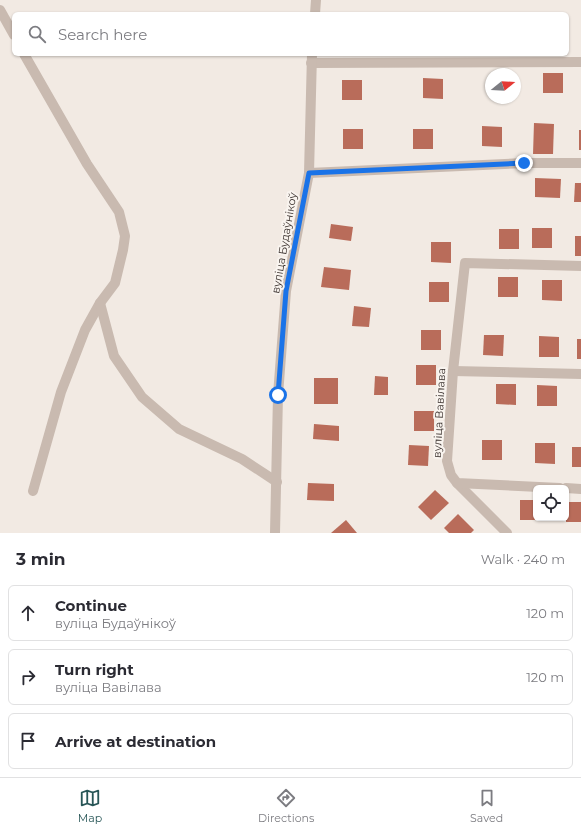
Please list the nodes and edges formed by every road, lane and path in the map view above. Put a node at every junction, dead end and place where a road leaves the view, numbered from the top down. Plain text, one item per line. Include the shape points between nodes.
1 (316, 0) edge
2 (0, 10) edge
3 (315, 12) edge
4 (12, 31) edge
5 (25, 56) edge
6 (312, 59) edge
7 (581, 62) edge
8 (581, 163) edge
9 (309, 173) junction
10 (581, 266) edge
11 (100, 303) junction
12 (453, 371) junction
13 (581, 374) edge
14 (276, 482) junction
15 (457, 483) junction
16 (533, 487) edge
17 (569, 488) edge
18 (581, 489) edge
19 (33, 491) dead end
20 (275, 533) edge
21 (507, 533) edge

1 - 3 street
2 - 4 street
5 - 11 street via 87,164 119,212 125,236 123,250 115,283
6 - 7 street
6 - 9 street, вуліца Будаўнікоў
8 - 9 street via 524,163
9 - 14 street, вуліца Будаўнікоў via 286,291 278,395
10 - 12 street, вуліца Вавілава via 465,263
11 - 14 street via 114,356 142,397 179,429 242,459
11 - 19 street via 84,330 61,392
12 - 13 street
12 - 15 street, вуліца Вавілава via 448,461 451,475
14 - 20 street, вуліца Будаўнікоў
15 - 16 street
15 - 21 street
17 - 18 street

